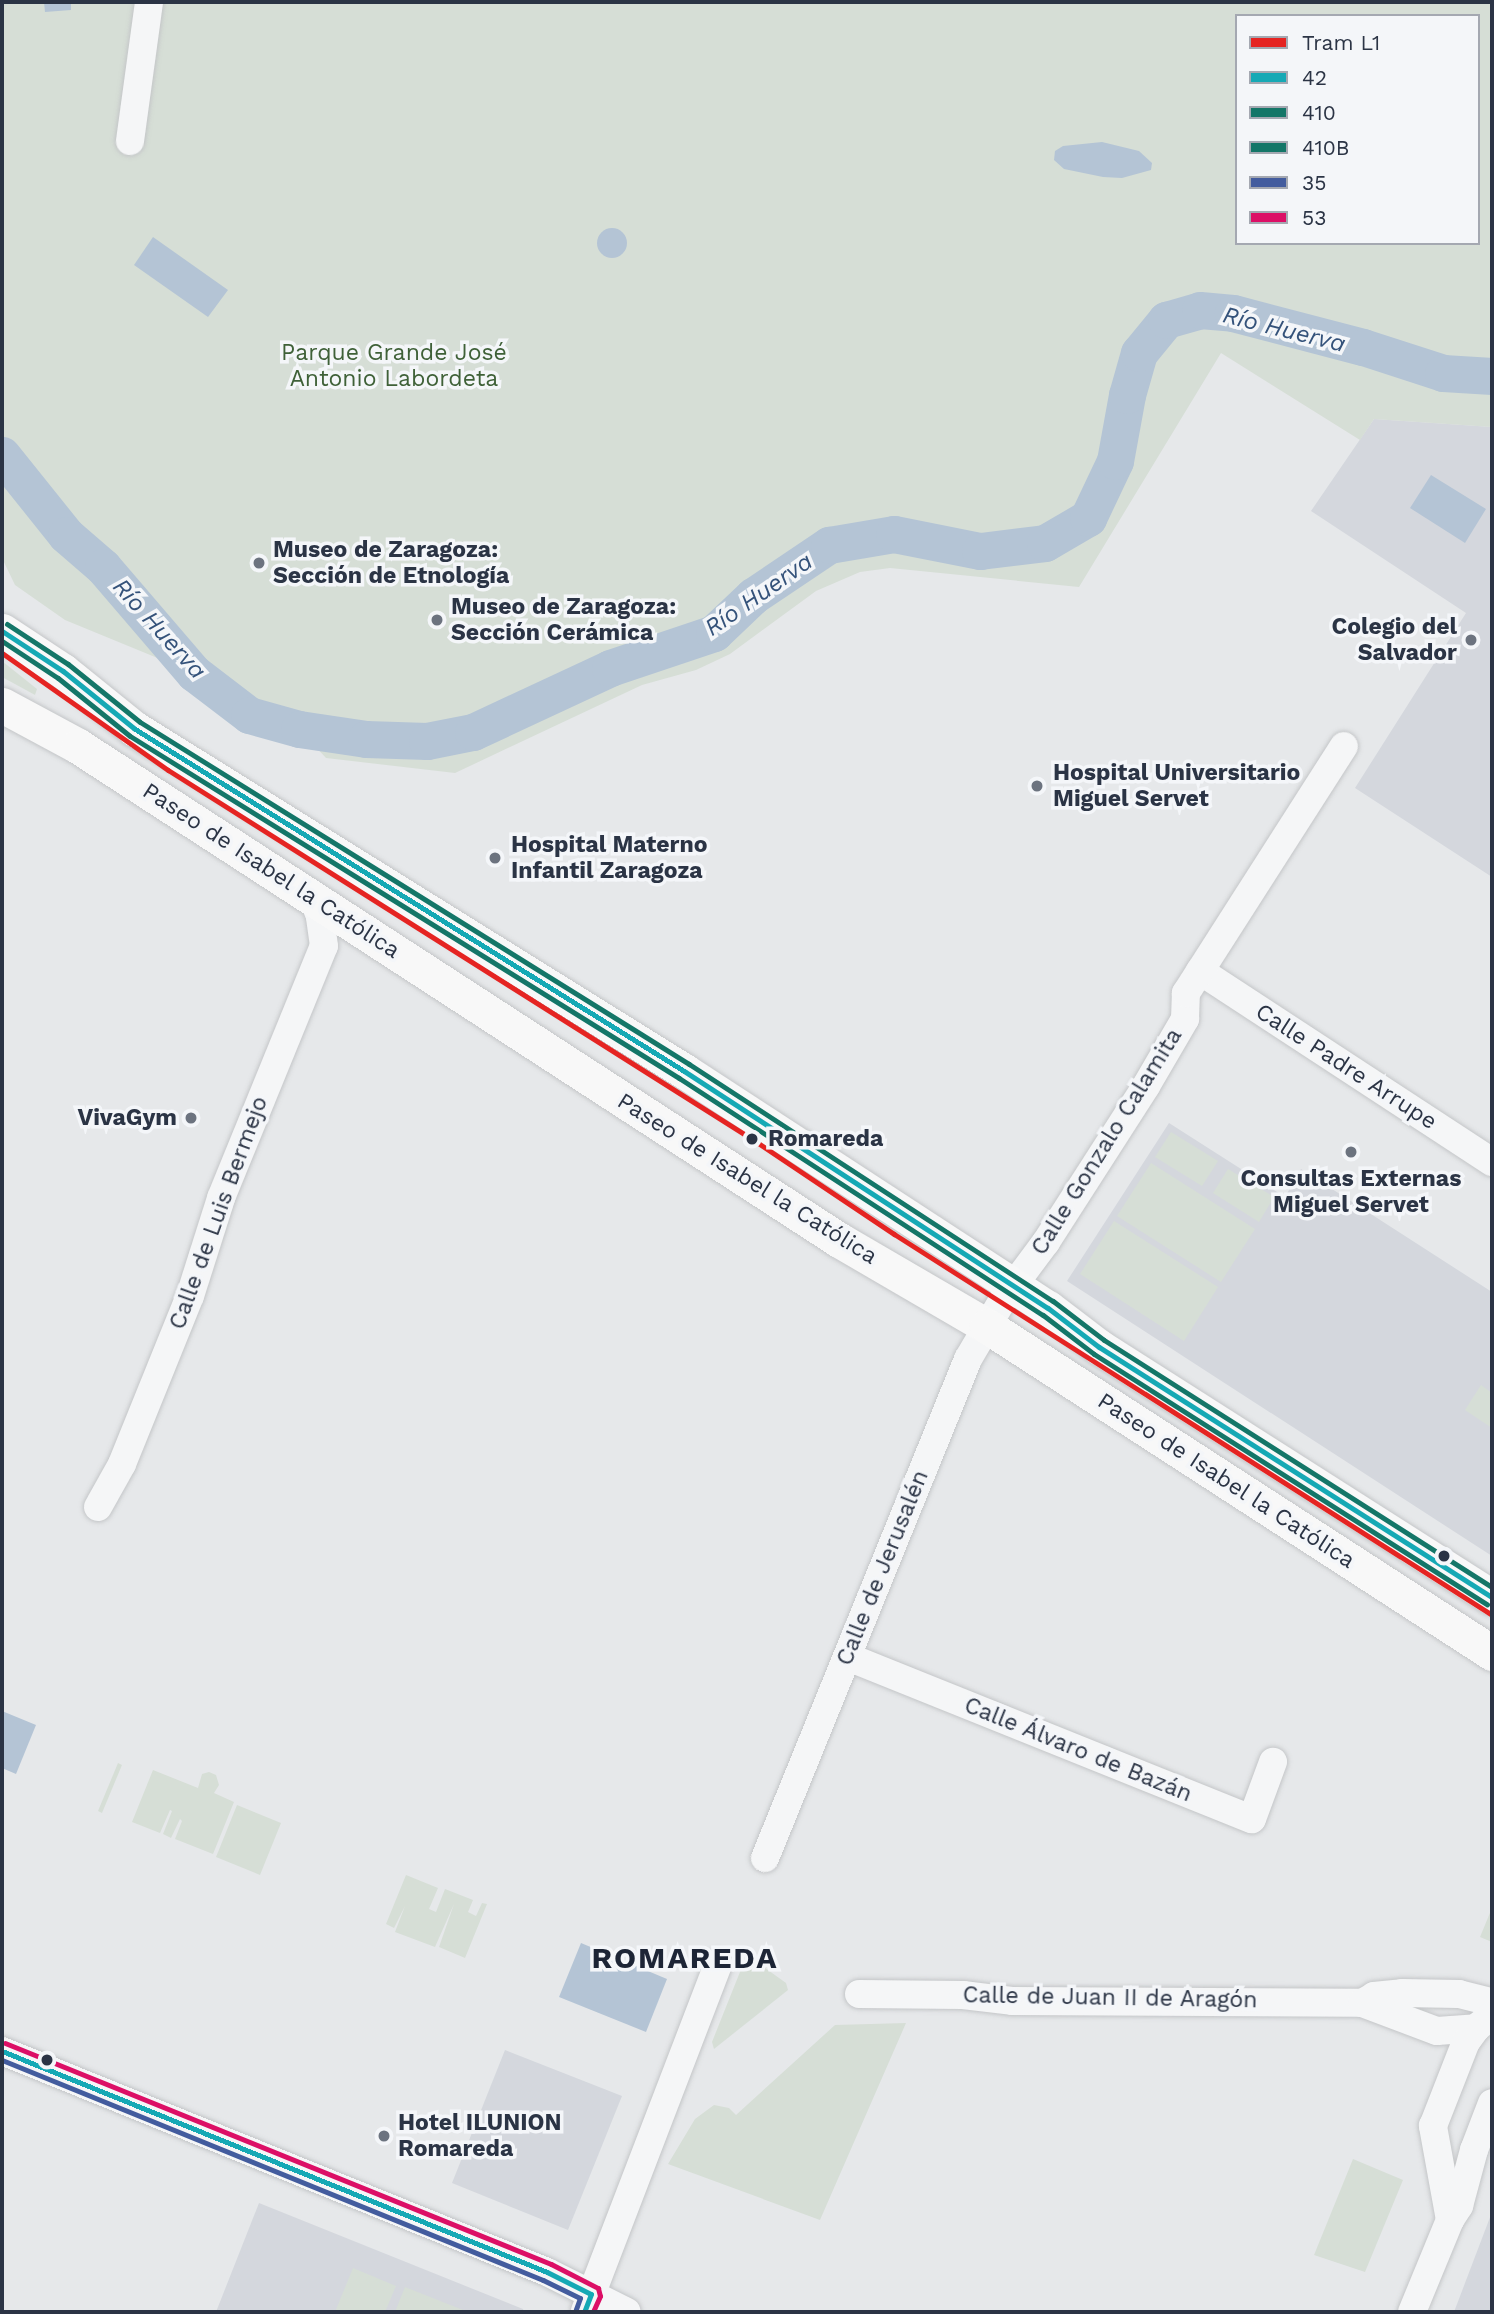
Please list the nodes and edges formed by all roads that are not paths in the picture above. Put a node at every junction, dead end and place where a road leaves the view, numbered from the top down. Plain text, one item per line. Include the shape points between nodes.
1 (149, 2) edge
2 (130, 141) dead end
3 (2, 631) edge
4 (2, 705) edge
5 (1344, 746) dead end
6 (311, 894) junction
7 (370, 937) junction
8 (324, 946) junction
9 (1200, 971) junction
10 (1492, 1162) edge
11 (1013, 1285) junction
12 (986, 1326) junction
13 (98, 1507) dead end
14 (1492, 1597) edge
15 (1492, 1653) edge
16 (848, 1657) junction
17 (1273, 1762) dead end
18 (765, 1858) dead end
19 (719, 1964) dead end
20 (859, 1994) dead end
21 (1492, 2002) edge
22 (1362, 2003) junction
23 (1484, 2022) edge
24 (1437, 2031) junction
25 (2, 2051) edge
26 (1457, 2059) junction
27 (1492, 2103) edge
28 (1450, 2220) junction
29 (588, 2303) edge
30 (627, 2312) edge
31 (1412, 2312) edge

1 - 2 street
3 - 11 main road, Paseo de Isabel la Católica via 63,671 135,729 684,1071
4 - 6 main road, Paseo de Isabel la Católica via 78,746
5 - 9 street, Calle Gonzalo Calamita
6 - 7 main road, Paseo de Isabel la Católica
6 - 8 street
7 - 8 street
7 - 12 main road, Paseo de Isabel la Católica via 828,1232
8 - 13 street, Calle de Luis Bermejo via 221,1198 190,1296 114,1480
9 - 10 street, Calle Padre Arrupe
9 - 11 street, Calle Gonzalo Calamita via 1186,993 1185,1019 1146,1086
11 - 12 street, Calle de Jerusalén
11 - 14 main road, Paseo de Isabel la Católica via 1099,1347
12 - 15 main road, Paseo de Isabel la Católica
12 - 16 street, Calle de Jerusalén via 968,1359
16 - 17 street, Calle Álvaro de Bazán via 1252,1819
16 - 18 street, Calle de Jerusalén
19 - 29 street
20 - 22 street, Calle de Juan II de Aragón via 963,1994 1012,2001
21 - 22 street, Calle de Juan II de Aragón via 1459,1994 1402,1993 1374,1996
22 - 24 street, Calle de Juan II de Aragón
23 - 24 street, Calle de Juan II de Aragón
23 - 26 street
24 - 26 street
25 - 29 street via 547,2272
26 - 28 street via 1432,2133
27 - 28 street via 1462,2199
28 - 31 street
29 - 30 street

